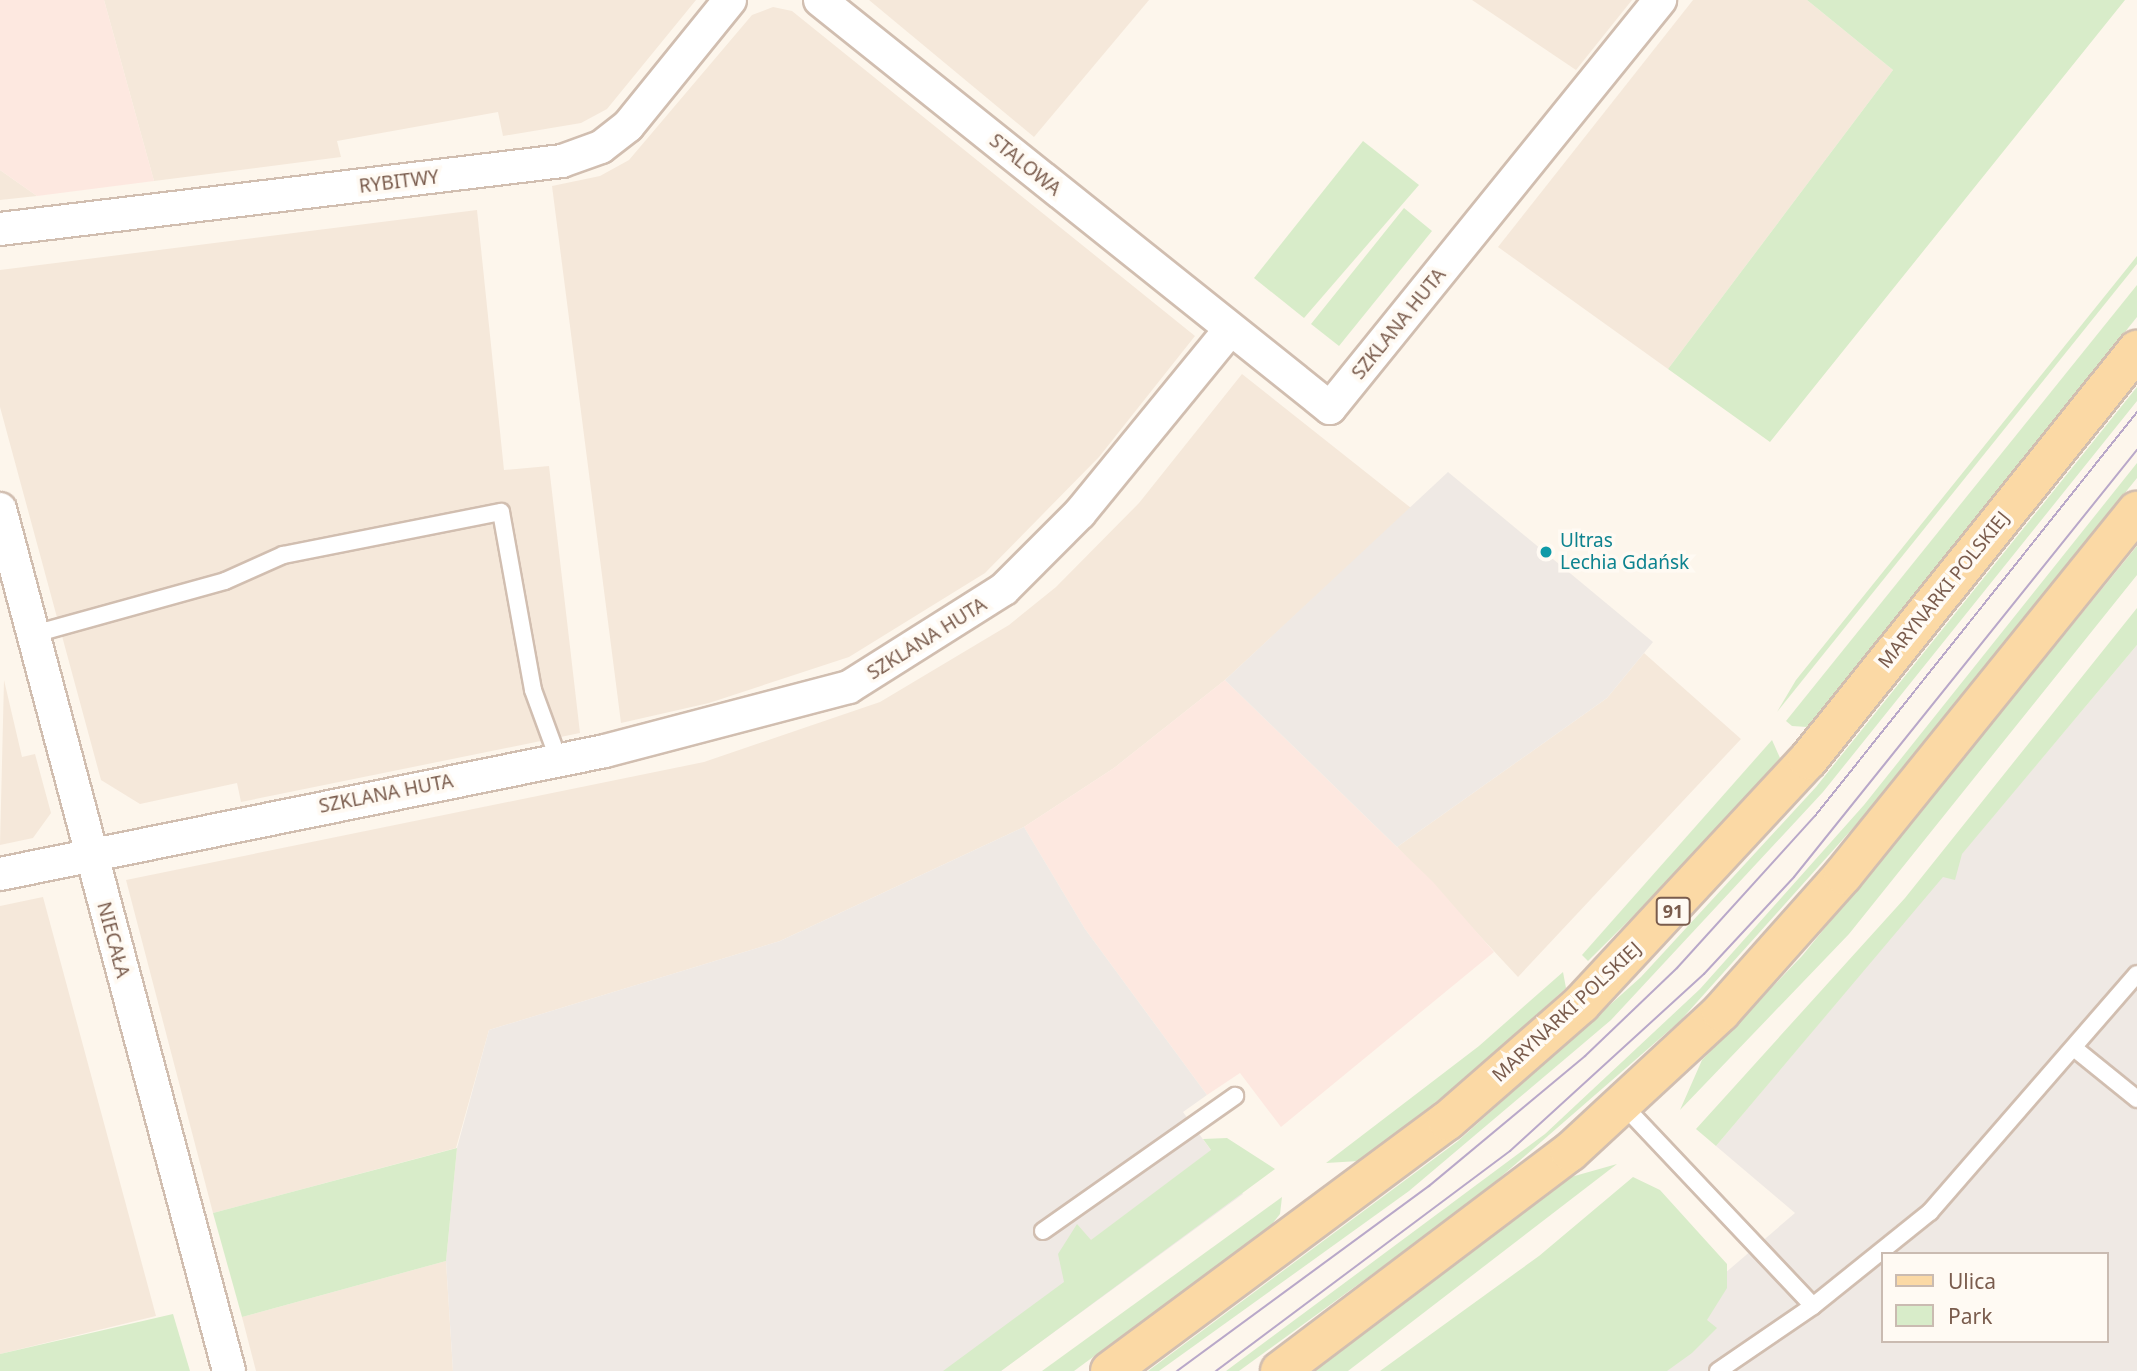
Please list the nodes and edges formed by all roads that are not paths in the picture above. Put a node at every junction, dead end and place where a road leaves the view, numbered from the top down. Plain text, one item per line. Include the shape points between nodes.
1 (730, 0) edge
2 (820, 0) edge
3 (1660, 0) edge
4 (0, 229) edge
5 (1230, 330) junction
6 (2137, 350) edge
7 (0, 509) edge
8 (2137, 511) edge
9 (34, 634) junction
10 (559, 761) junction
11 (90, 855) junction
12 (0, 874) edge
13 (2137, 974) edge
14 (2074, 1048) junction
15 (1235, 1096) dead end
16 (2137, 1098) edge
17 (1624, 1106) junction
18 (1043, 1231) dead end
19 (1813, 1306) junction
20 (229, 1371) edge
21 (1110, 1371) edge
22 (1280, 1371) edge
23 (1718, 1371) edge

1 - 4 street, RYBITWY via 628,126 601,147 562,161
2 - 5 street, STALOWA
3 - 5 street, SZKLANA HUTA via 1330,408
5 - 10 street, SZKLANA HUTA via 1080,513 1003,589 939,636 849,687 805,703
6 - 21 main road, MARYNARKI POLSKIEJ / 91 via 1808,760 1581,1004 1447,1121
7 - 9 street, NIECAŁA
8 - 17 main road via 1808,916
9 - 10 lane via 225,581 283,555 501,513 534,690
9 - 11 street, NIECAŁA
10 - 11 street, SZKLANA HUTA
11 - 12 street, SZKLANA HUTA
11 - 20 street, NIECAŁA
13 - 14 lane
14 - 16 lane
14 - 19 lane via 1930,1212
15 - 18 lane
17 - 19 lane
17 - 22 main road
19 - 23 lane

